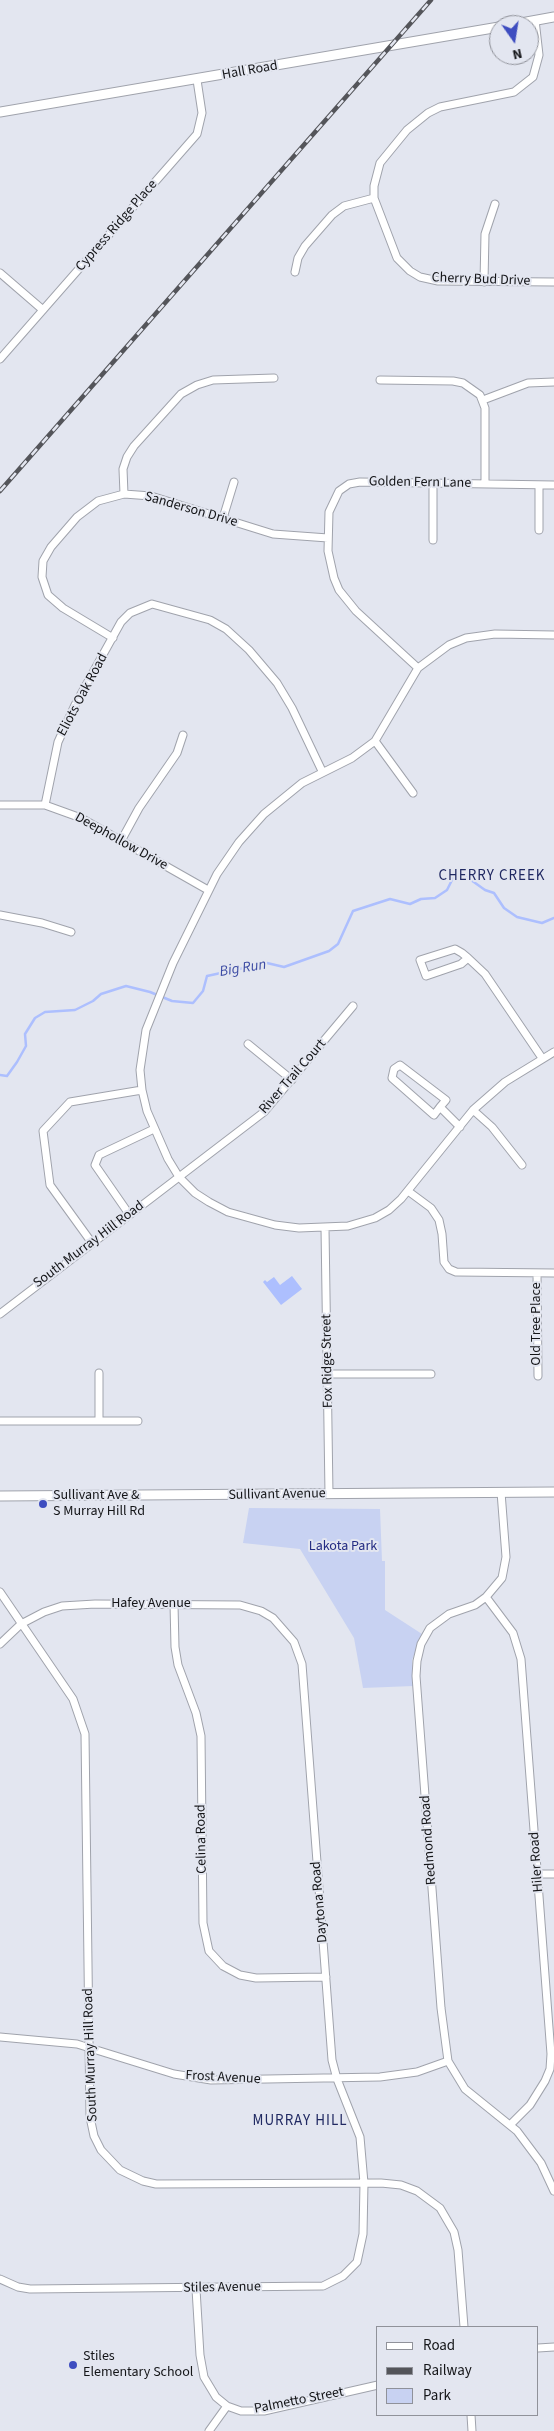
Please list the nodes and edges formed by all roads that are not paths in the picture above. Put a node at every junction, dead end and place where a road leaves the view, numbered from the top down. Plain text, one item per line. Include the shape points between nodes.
1 (554, 17) edge
2 (539, 19) edge
3 (489, 29) edge
4 (536, 65) edge
5 (197, 80) junction
6 (0, 112) edge
7 (374, 198) junction
8 (495, 204) dead end
9 (295, 272) dead end
10 (0, 273) edge
11 (484, 282) junction
12 (554, 282) edge
13 (43, 310) junction
14 (0, 359) edge
15 (274, 378) dead end
16 (380, 380) dead end
17 (554, 382) edge
18 (483, 400) junction
19 (234, 482) dead end
20 (433, 483) junction
21 (485, 484) junction
22 (539, 485) junction
23 (554, 485) edge
24 (124, 494) junction
25 (223, 518) junction
26 (539, 530) dead end
27 (328, 538) junction
28 (433, 540) dead end
29 (554, 635) edge
30 (113, 638) junction
31 (418, 668) junction
32 (183, 735) dead end
33 (375, 741) junction
34 (322, 771) junction
35 (413, 793) dead end
36 (0, 805) edge
37 (45, 806) junction
38 (122, 841) junction
39 (208, 890) junction
40 (0, 915) edge
41 (71, 932) dead end
42 (468, 958) junction
43 (354, 1006) dead end
44 (248, 1044) dead end
45 (554, 1052) edge
46 (542, 1058) junction
47 (292, 1080) junction
48 (142, 1090) junction
49 (440, 1107) junction
50 (473, 1110) junction
51 (460, 1127) junction
52 (154, 1129) junction
53 (522, 1166) dead end
54 (179, 1176) junction
55 (408, 1191) junction
56 (129, 1214) junction
57 (325, 1228) junction
58 (92, 1243) junction
59 (537, 1273) junction
60 (554, 1273) edge
61 (1, 1311) edge
62 (99, 1373) dead end
63 (328, 1374) junction
64 (431, 1374) dead end
65 (538, 1376) dead end
66 (99, 1420) junction
67 (0, 1421) edge
68 (138, 1421) dead end
69 (501, 1492) junction
70 (554, 1492) edge
71 (329, 1494) junction
72 (0, 1496) edge
73 (0, 1592) edge
74 (486, 1597) junction
75 (174, 1604) junction
76 (279, 1623) joint
77 (21, 1624) junction
78 (0, 1644) edge
79 (538, 1874) junction
80 (554, 1874) edge
81 (326, 1977) junction
82 (0, 2037) edge
83 (90, 2048) junction
84 (448, 2061) junction
85 (337, 2079) junction
86 (510, 2125) junction
87 (364, 2183) junction
88 (554, 2191) edge
89 (0, 2279) edge
90 (196, 2289) junction
91 (464, 2326) edge
92 (554, 2347) edge
93 (539, 2348) edge
94 (376, 2384) edge
95 (227, 2406) junction
96 (471, 2416) edge
97 (209, 2431) edge
98 (472, 2431) edge

1 - 2 street
3 - 5 street, Hall Road
4 - 7 street, Cherry Bud Drive via 533,77 514,92 440,107 407,130 384,158 377,174
5 - 6 street, Hall Road
5 - 13 street, Cypress Ridge Place via 202,112 196,134
7 - 9 street via 344,206 332,215 305,246
7 - 11 street, Cherry Bud Drive via 392,248 410,271 438,281
8 - 11 street via 485,234
10 - 13 street
11 - 12 street, Cherry Bud Drive
13 - 14 street, Cypress Ridge Place
15 - 24 street via 213,380 181,394 127,457 123,469
16 - 18 street via 453,381 473,389
17 - 18 street via 528,383
18 - 21 street
19 - 25 street
20 - 21 street, Golden Fern Lane
20 - 27 street, Golden Fern Lane via 349,484 339,491 330,509
20 - 28 street
21 - 22 street, Golden Fern Lane
22 - 23 street, Golden Fern Lane
22 - 26 street
24 - 25 street, Sanderson Drive via 151,496
24 - 30 street, Sanderson Drive via 98,501 77,517 51,547 42,570 48,595 63,608
25 - 27 street, Sanderson Drive via 274,534
27 - 31 street via 330,565 343,596 356,612
29 - 31 street via 495,634 466,638 449,645
30 - 34 street, Eliots Oak Road via 130,613 152,604 210,620 226,629 277,683
30 - 37 street, Eliots Oak Road via 58,742
31 - 33 street
32 - 38 street via 177,753 139,808
33 - 34 street via 352,758
33 - 35 street
34 - 39 street via 264,814 239,842
36 - 37 street, Deephollow Drive
37 - 38 street, Deephollow Drive via 81,818
38 - 39 street, Deephollow Drive
39 - 48 street via 146,1030 140,1070
40 - 41 street
42 - 42 street via 455,949 420,960 426,976 461,964
42 - 46 street via 485,974
43 - 47 street, River Trail Court
44 - 47 street
45 - 46 street
46 - 50 street via 505,1082
47 - 54 street, River Trail Court via 264,1112
48 - 52 street
48 - 58 street via 70,1102 46,1126 43,1136 50,1185
49 - 49 street via 446,1100 400,1066 394,1069 392,1078 434,1115
49 - 51 street
50 - 51 street
50 - 53 street via 492,1127
51 - 55 street
52 - 54 street
52 - 56 street via 99,1155 95,1165
54 - 56 street, South Murray Hill Road
54 - 57 street via 195,1193 228,1212 275,1224
55 - 57 street via 389,1210 375,1218 348,1226
55 - 59 street via 431,1208 439,1220 444,1262 449,1269 456,1272
56 - 58 street, South Murray Hill Road
57 - 63 street, Fox Ridge Street
58 - 61 street, South Murray Hill Road
59 - 60 street
59 - 65 street, Old Tree Place
62 - 66 street
63 - 64 street
63 - 71 street, Fox Ridge Street
66 - 67 street
66 - 68 street
69 - 70 street, Sullivant Avenue
69 - 71 street, Sullivant Avenue
69 - 74 street, Redmond Road via 506,1563 498,1585
71 - 72 street, Sullivant Avenue
73 - 77 street, South Murray Hill Road
74 - 79 street, Hiler Road via 513,1633 521,1659
74 - 84 street, Redmond Road via 435,1623 421,1644 416,1667 441,2008
75 - 76 street, Hafey Avenue via 240,1605 261,1611
75 - 77 street, Hafey Avenue via 62,1606
75 - 81 street, Celina Road via 178,1665 201,1736 203,1923 209,1951 223,1966 240,1975 256,1978
76 - 81 street, Daytona Road via 294,1642 302,1664
77 - 78 street, Hafey Avenue
77 - 83 street, South Murray Hill Road via 73,1699 85,1734
79 - 80 street
79 - 86 street, Hiler Road via 550,2068 530,2105
81 - 85 street, Daytona Road via 332,2060
82 - 83 street, Frost Avenue via 50,2040
83 - 85 street, Frost Avenue via 193,2078
83 - 87 street, South Murray Hill Road via 90,2117 94,2136 110,2161 131,2176 156,2184
84 - 85 street, Frost Avenue via 399,2076
84 - 86 street, Redmond Road via 465,2088
85 - 87 street, Daytona Road via 360,2137
86 - 88 street, Redmond Road via 536,2156
87 - 90 street, Stiles Avenue via 361,2253 343,2276 317,2286
87 - 91 street, South Murray Hill Road via 391,2184 417,2191 433,2201 445,2215 454,2232 458,2250
89 - 90 street, Stiles Avenue via 30,2289
90 - 95 street via 204,2377 216,2397
92 - 93 street
94 - 95 street, Palmetto Street via 264,2412 241,2411
95 - 97 street
96 - 98 street

